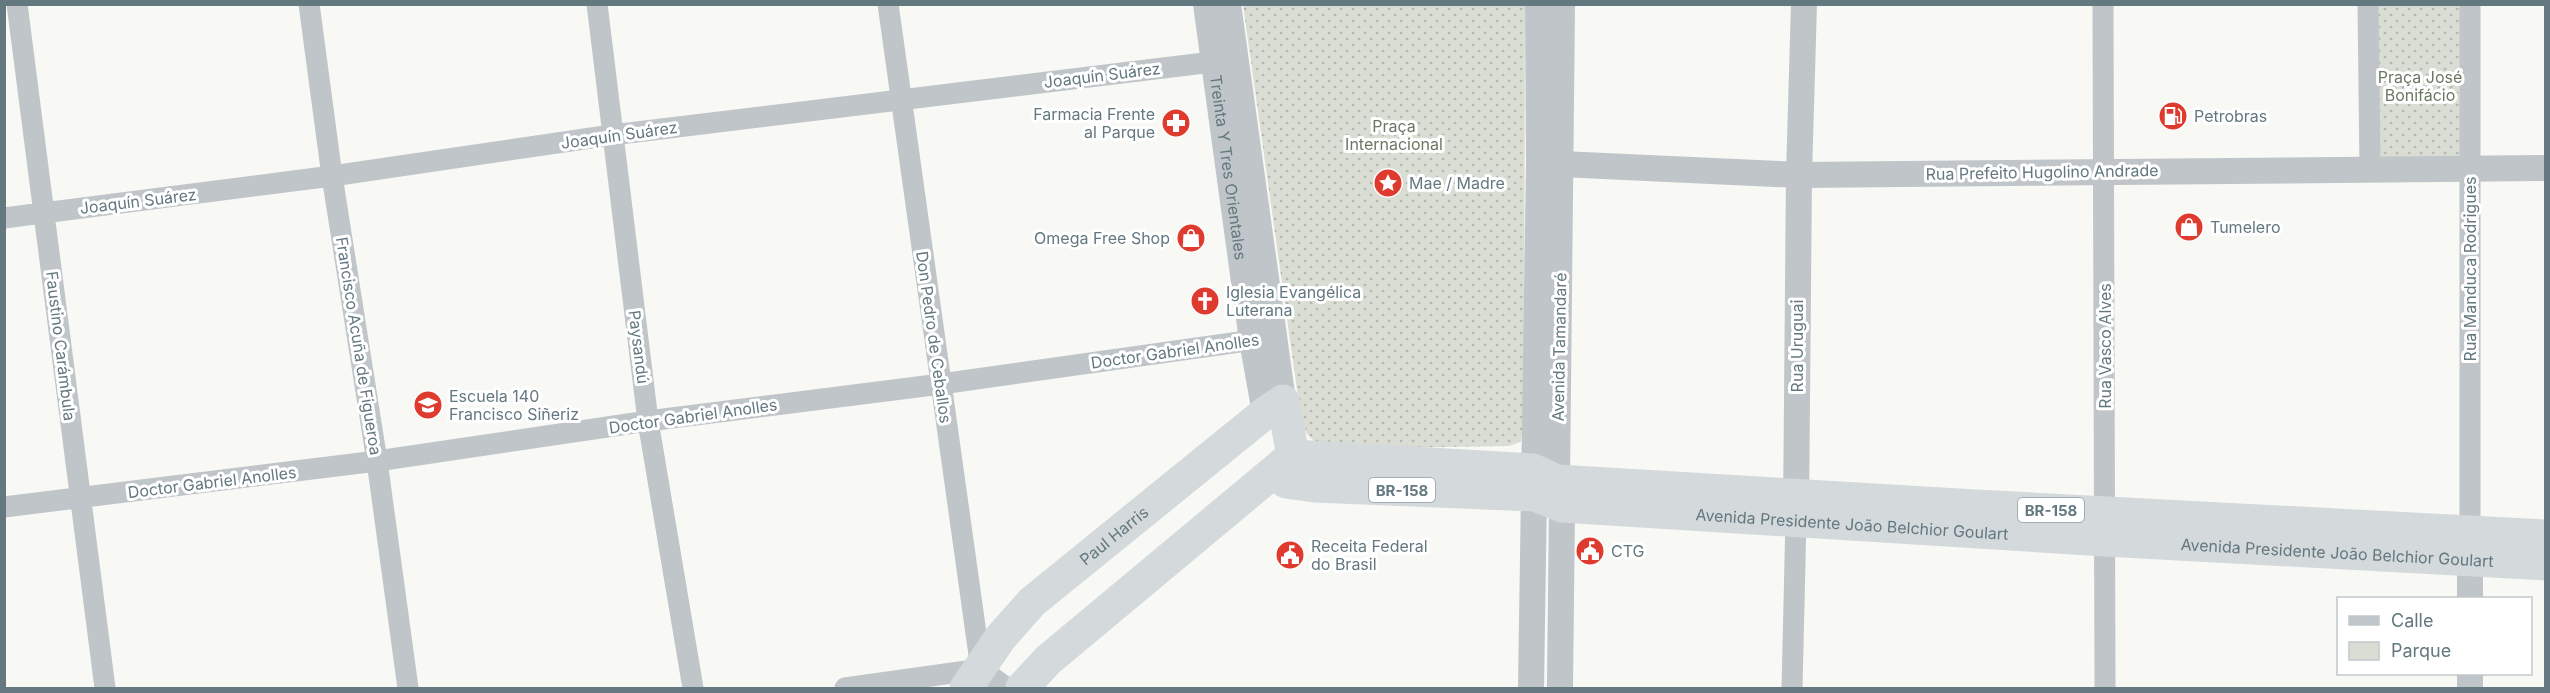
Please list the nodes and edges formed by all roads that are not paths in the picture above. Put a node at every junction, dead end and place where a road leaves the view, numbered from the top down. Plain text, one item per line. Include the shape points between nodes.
1 (16, 4) edge
2 (309, 4) edge
3 (597, 4) edge
4 (888, 4) edge
5 (1206, 4) edge
6 (1228, 4) edge
7 (1538, 4) edge
8 (1562, 4) edge
9 (1804, 4) edge
10 (2103, 4) edge
11 (2368, 4) edge
12 (2470, 4) edge
13 (1225, 60) junction
14 (902, 100) junction
15 (612, 135) junction
16 (1550, 164) junction
17 (2470, 168) junction
18 (2546, 168) edge
19 (2370, 170) junction
20 (2104, 171) junction
21 (1799, 175) junction
22 (332, 176) junction
23 (44, 214) junction
24 (4, 218) edge
25 (1263, 338) junction
26 (941, 384) junction
27 (1274, 407) junction
28 (648, 421) junction
29 (377, 461) junction
30 (1283, 465) junction
31 (1547, 488) junction
32 (81, 498) junction
33 (4, 507) edge
34 (1796, 507) junction
35 (2105, 526) junction
36 (2546, 537) edge
37 (2470, 547) junction
38 (2546, 564) edge
39 (2470, 597) edge
40 (974, 679) edge
41 (105, 688) edge
42 (408, 688) edge
43 (693, 688) edge
44 (845, 688) edge
45 (1007, 688) edge
46 (1022, 688) edge
47 (1531, 688) edge
48 (1560, 688) edge
49 (1792, 688) edge
50 (2105, 688) edge

1 - 23 street, Faustino Carámbula
2 - 22 street, Francisco Acuña de Figueroa
3 - 15 street, Paysandú
4 - 14 street, Don Pedro de Ceballos
5 - 13 street, Treinta Y Tres Orientales
6 - 13 street, Treinta Y Tres Orientales
7 - 16 street, Avenida Tamandaré
8 - 16 street, Avenida Tamandaré
9 - 21 street, Rua Uruguai
10 - 20 street, Rua Vasco Alves
11 - 19 street
12 - 17 street, Rua Manduca Rodrigues
13 - 14 street, Joaquín Suárez
13 - 25 street, Treinta Y Tres Orientales
14 - 15 street, Joaquín Suárez
14 - 26 street, Don Pedro de Ceballos
15 - 22 street, Joaquín Suárez
15 - 28 street, Paysandú
16 - 21 street, Rua Prefeito Hugolino Andrade
16 - 31 street, Avenida Tamandaré
17 - 18 street, Rua Prefeito Hugolino Andrade
17 - 19 street, Rua Prefeito Hugolino Andrade
17 - 37 street, Rua Manduca Rodrigues
19 - 20 street, Rua Prefeito Hugolino Andrade
20 - 21 street, Rua Prefeito Hugolino Andrade
20 - 35 street, Rua Vasco Alves
21 - 34 street, Rua Uruguai
22 - 23 street, Joaquín Suárez
22 - 29 street, Francisco Acuña de Figueroa
23 - 24 street, Joaquín Suárez
23 - 32 street, Faustino Carámbula
25 - 26 street, Doctor Gabriel Anolles
25 - 27 street, Treinta Y Tres Orientales
26 - 28 street, Doctor Gabriel Anolles
26 - 40 street, Don Pedro de Ceballos
27 - 30 highway, Treinta Y Tres Orientales
27 - 40 highway, Paul Harris via 1032,602 1001,637
28 - 29 street, Doctor Gabriel Anolles
28 - 43 street, Paysandú
29 - 32 street, Doctor Gabriel Anolles
29 - 42 street, Francisco Acuña de Figueroa
30 - 31 highway, Avenida Presidente João Belchior Goulart / BR-158 via 1286,482 1314,486
30 - 46 highway via 1048,660
31 - 34 highway, Avenida Presidente João Belchior Goulart / BR-158
31 - 47 street, Avenida Tamandaré
31 - 48 street, Avenida Tamandaré
32 - 33 street, Doctor Gabriel Anolles
32 - 41 street, Faustino Carámbula
34 - 35 highway, Avenida Presidente João Belchior Goulart / BR-158
34 - 49 street, Rua Uruguai
35 - 37 highway, Avenida Presidente João Belchior Goulart / BR-158
35 - 50 street, Rua Vasco Alves
36 - 37 highway, Avenida Presidente João Belchior Goulart / BR-158
37 - 38 highway, Avenida Presidente João Belchior Goulart / BR-158
37 - 39 street, Rua Manduca Rodrigues
40 - 44 street
40 - 45 street

